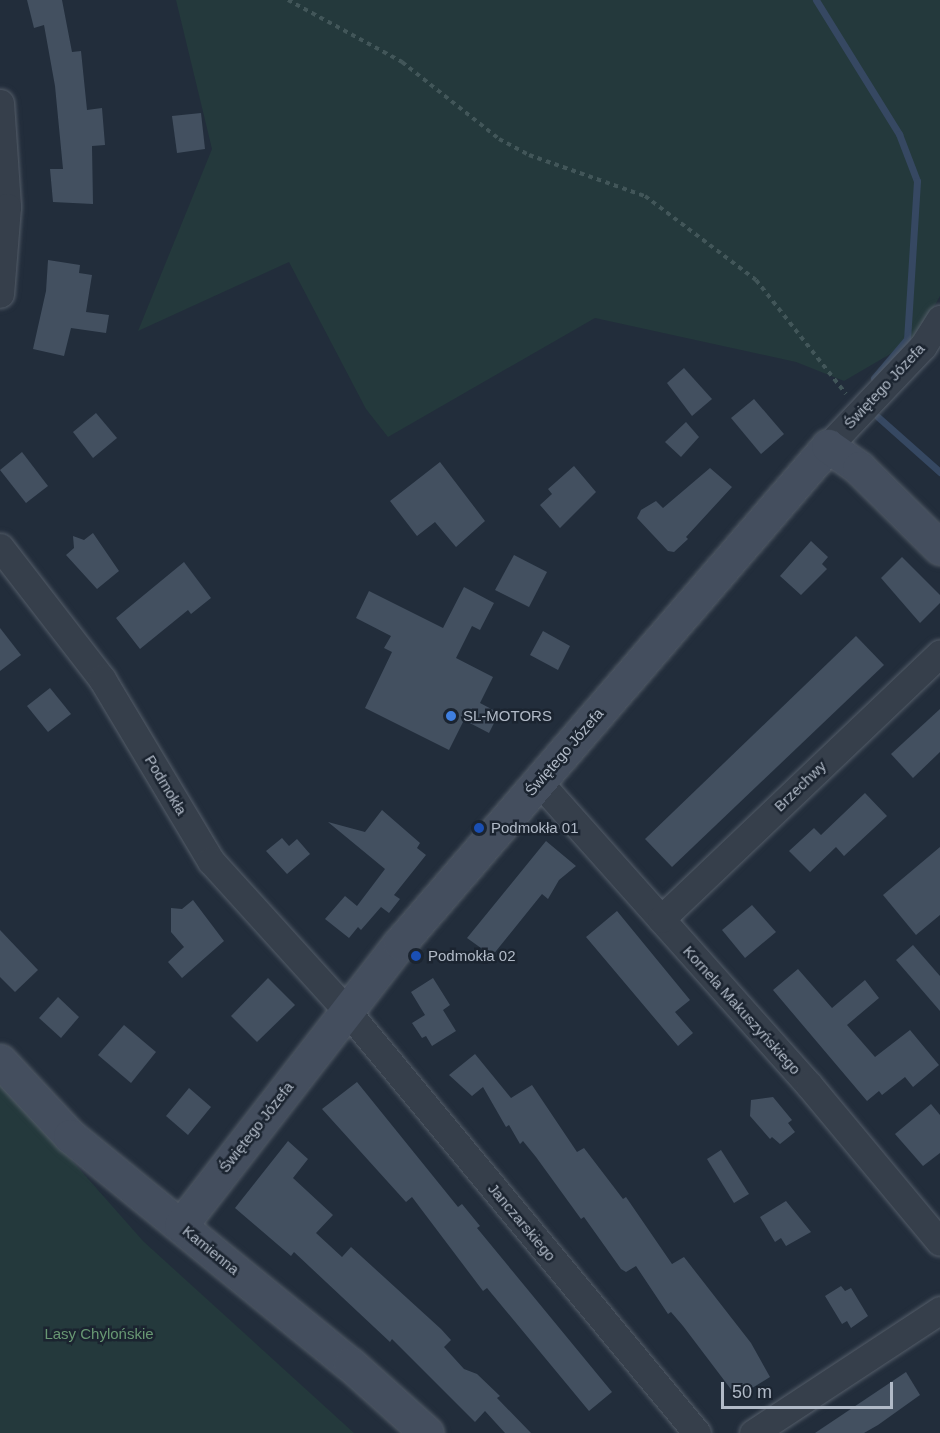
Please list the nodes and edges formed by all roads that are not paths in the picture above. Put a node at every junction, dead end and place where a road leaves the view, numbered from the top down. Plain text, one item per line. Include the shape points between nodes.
1 (0, 103) edge
2 (0, 294) edge
3 (940, 319) edge
4 (828, 446) junction
5 (0, 547) edge
6 (940, 548) edge
7 (940, 653) edge
8 (539, 782) junction
9 (660, 919) junction
10 (346, 1011) junction
11 (0, 1061) edge
12 (181, 1225) junction
13 (940, 1242) edge
14 (940, 1310) edge
15 (427, 1433) edge
16 (697, 1433) edge
17 (753, 1433) edge

1 - 2 street via 7,207
3 - 4 street, Świętego Józefa via 923,346
4 - 6 street via 859,468
4 - 8 street, Świętego Józefa
5 - 10 street, Podmokła via 102,679 211,861
7 - 9 street, Brzechwy
8 - 9 street, Kornela Makuszyńskiego
8 - 10 street, Świętego Józefa
9 - 13 street, Kornela Makuszyńskiego via 809,1085
10 - 12 street, Świętego Józefa
10 - 16 street, Janczarskiego
11 - 12 street, Kamienna via 70,1136
12 - 15 street, Kamienna
14 - 17 street

